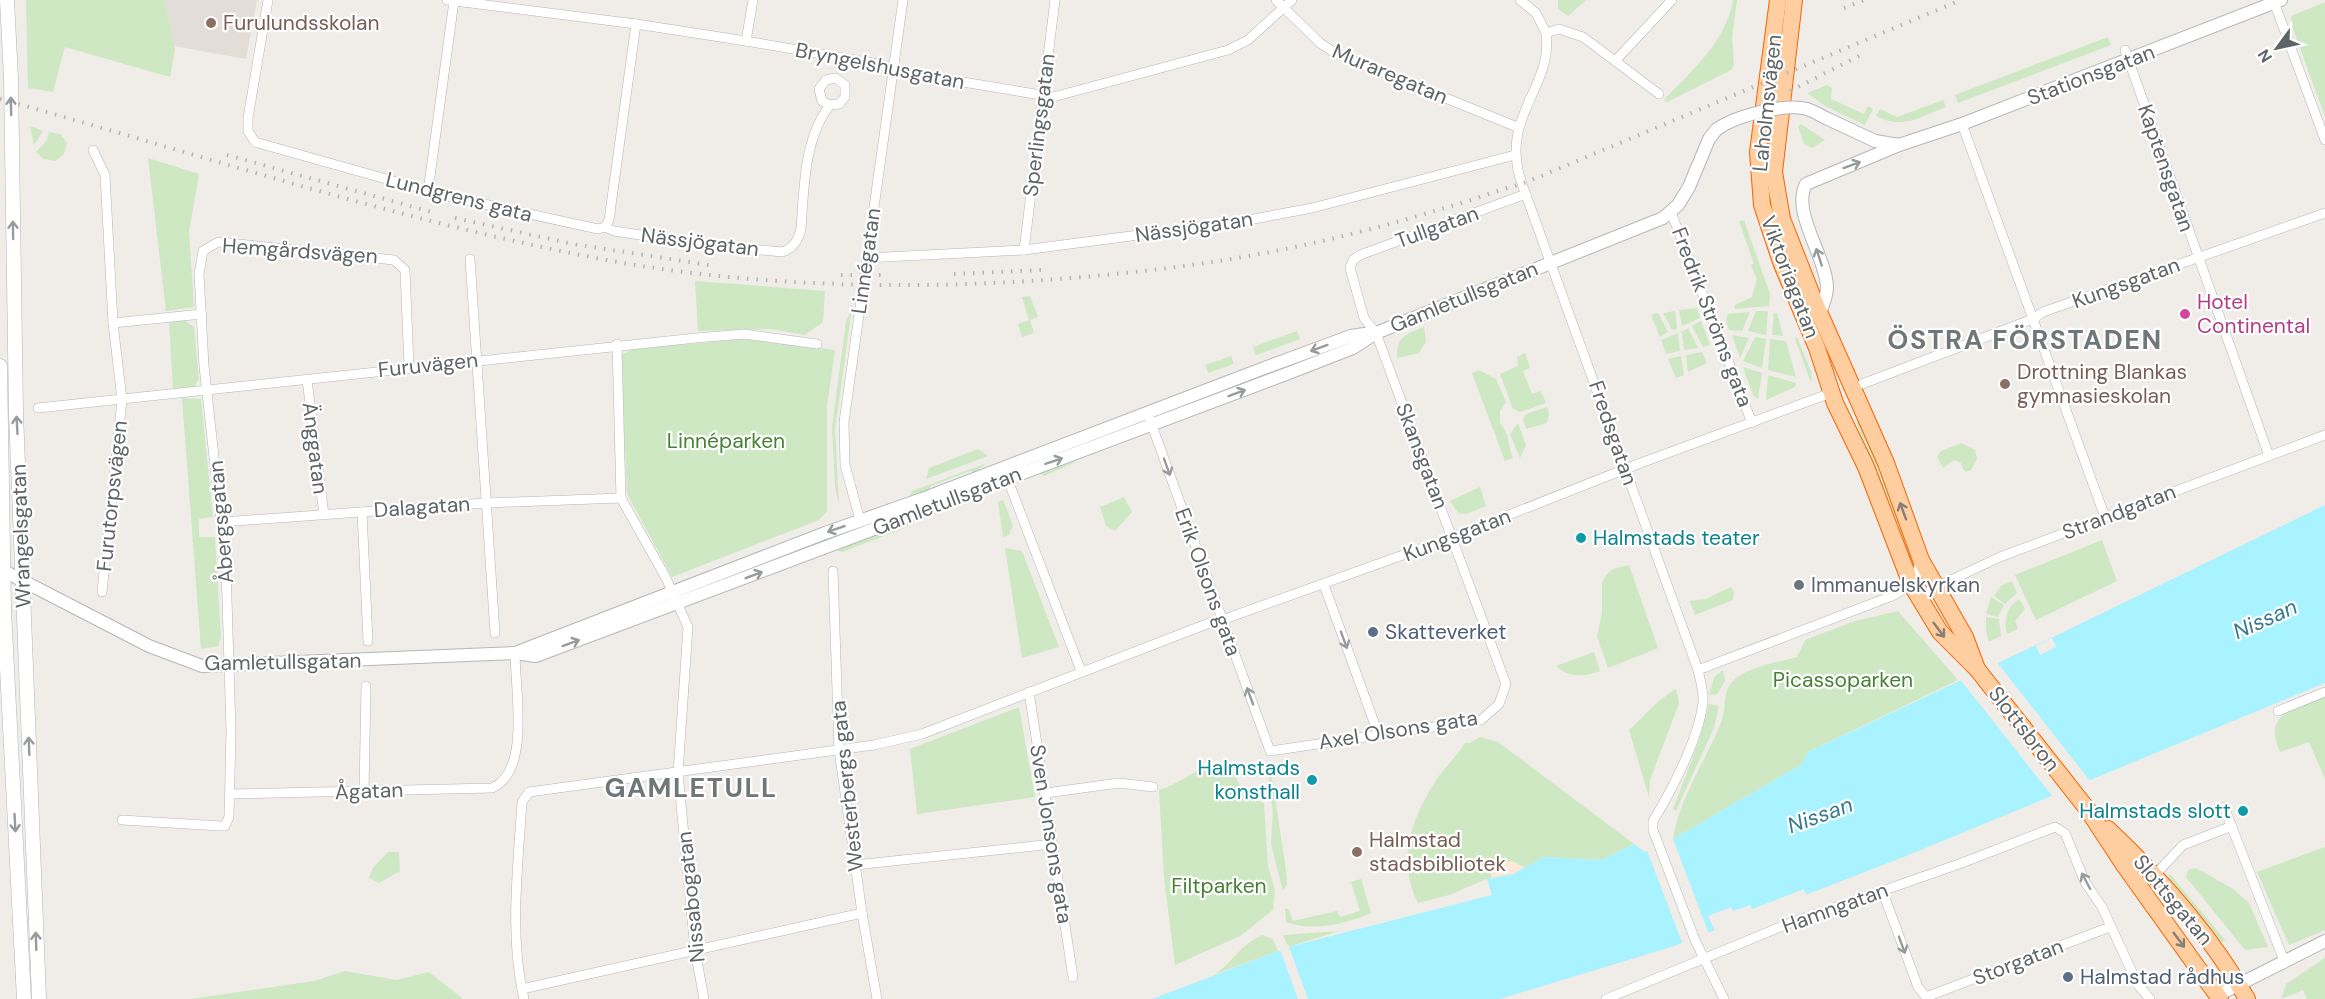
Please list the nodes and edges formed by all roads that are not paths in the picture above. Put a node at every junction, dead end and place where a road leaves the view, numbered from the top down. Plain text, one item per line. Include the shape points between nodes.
1 (6, 0) edge
2 (268, 0) edge
3 (753, 0) edge
4 (903, 0) edge
5 (1055, 0) edge
6 (1276, 0) edge
7 (1292, 0) edge
8 (1520, 0) edge
9 (1672, 0) edge
10 (1778, 0) edge
11 (1794, 0) edge
12 (451, 1) edge
13 (2277, 1) edge
14 (529, 5) edge
15 (1283, 8) junction
16 (636, 24) junction
17 (1545, 33) junction
18 (746, 41) junction
19 (2127, 56) junction
20 (1616, 60) junction
21 (894, 69) junction
22 (1043, 94) junction
23 (1659, 94) dead end
24 (830, 105) dead end
25 (1962, 124) junction
26 (1518, 127) junction
27 (2325, 140) edge
28 (1899, 145) junction
29 (93, 150) dead end
30 (1515, 155) junction
31 (1806, 184) joint
32 (428, 191) junction
33 (1526, 194) junction
34 (1769, 201) junction
35 (1671, 212) junction
36 (2325, 213) edge
37 (605, 227) junction
38 (1024, 250) junction
39 (203, 251) joint
40 (866, 258) junction
41 (2198, 258) junction
42 (470, 259) dead end
43 (1552, 261) junction
44 (1351, 264) joint
45 (202, 314) junction
46 (1820, 314) junction
47 (2033, 319) junction
48 (112, 322) junction
49 (1376, 333) junction
50 (1830, 335) junction
51 (617, 344) junction
52 (817, 344) dead end
53 (1817, 348) junction
54 (479, 360) junction
55 (0, 366) edge
56 (410, 367) junction
57 (307, 381) junction
58 (1862, 384) junction
59 (207, 390) junction
60 (1831, 393) junction
61 (122, 400) junction
62 (38, 408) dead end
63 (1149, 418) junction
64 (1752, 423) junction
65 (2325, 435) edge
66 (2269, 456) junction
67 (1886, 463) junction
68 (1866, 467) junction
69 (1626, 470) junction
70 (1005, 472) junction
71 (621, 498) junction
72 (485, 503) junction
73 (362, 512) junction
74 (324, 515) junction
75 (2105, 517) junction
76 (860, 520) junction
77 (223, 522) junction
78 (1453, 537) junction
79 (1921, 560) junction
80 (2, 570) edge
81 (833, 571) dead end
82 (23, 582) junction
83 (1911, 584) junction
84 (1324, 585) junction
85 (102, 592) dead end
86 (1928, 594) junction
87 (676, 598) junction
88 (1222, 620) junction
89 (495, 633) dead end
90 (368, 642) dead end
91 (515, 654) junction
92 (229, 665) junction
93 (1977, 669) junction
94 (1698, 670) junction
95 (1081, 671) junction
96 (1506, 684) joint
97 (366, 686) dead end
98 (1029, 692) junction
99 (2325, 692) edge
100 (2278, 711) dead end
101 (1378, 733) junction
102 (839, 750) junction
103 (1270, 751) joint
104 (678, 773) junction
105 (1153, 787) dead end
106 (2072, 789) joint
107 (364, 791) junction
108 (1046, 793) junction
109 (231, 794) junction
110 (2224, 807) dead end
111 (2088, 810) junction
112 (122, 820) dead end
113 (2232, 826) junction
114 (1053, 844) junction
115 (855, 865) junction
116 (2154, 876) junction
117 (1882, 890) junction
118 (862, 913) junction
119 (2110, 927) junction
120 (2325, 940) edge
121 (694, 950) junction
122 (1704, 959) junction
123 (2285, 963) junction
124 (1073, 977) dead end
125 (2243, 992) edge
126 (523, 994) edge
127 (2215, 998) edge
128 (24, 999) edge
129 (39, 999) edge
130 (704, 999) edge
131 (877, 999) edge
132 (1606, 999) edge
133 (1724, 999) edge
134 (2150, 999) edge

82 -> 1 main road, Wrangelsgatan
2 - 32 street, Lundgrens gata via 248,118 253,140
3 - 18 street
4 - 21 street, Linnégatan
5 - 22 street, Sperlingsgatan
6 - 15 street, Muraregatan
7 - 15 street, Bryngelshusgatan
8 - 17 street via 1536,14
9 - 20 street
10 - 34 highway, Laholmsvägen via 1758,152
11 - 34 highway, Laholmsvägen
12 - 14 street, Bryngelshusgatan
12 - 32 street
13 - 19 street, Stationsgatan
13 - 27 street
14 - 16 street, Bryngelshusgatan
15 - 22 street, Bryngelshusgatan via 1248,40 1228,50 1061,96
15 - 26 street, Muraregatan via 1335,53
16 - 18 street, Bryngelshusgatan
16 - 37 street
17 - 20 street via 1559,29 1576,33
17 - 26 street, Fredsgatan via 1544,58
18 - 21 street, Bryngelshusgatan
19 - 25 street, Stationsgatan
19 - 41 street, Kaptensgatan
20 - 23 street
21 - 22 street, Bryngelshusgatan
21 - 40 street, Linnégatan
22 - 38 street, Sperlingsgatan
24 - 37 street, Nässjögatan via 822,115 809,152 799,237 788,250 701,244
25 - 28 street, Stationsgatan
25 - 47 street
26 - 30 street, Fredsgatan
31 -> 28 street, Stationsgatan
28 - 35 street, bridge via 1875,141 1807,109 1790,108 1735,119 1709,139 1689,187
29 - 48 street, Furutorpsvägen via 105,175
30 - 33 street, Fredsgatan
30 - 38 street, Nässjögatan via 1312,208 1238,222
46 -> 31 street, Viktoriagatan via 1826,282 1801,203
32 - 37 street, Lundgrens gata via 587,227
33 - 43 street, Fredsgatan
33 - 44 street, Tullgatan via 1360,255
34 - 46 highway, Viktoriagatan
34 - 53 highway, Viktoriagatan via 1780,262
35 - 43 street
35 - 64 street, Fredrik Ströms gata
36 - 41 street, Kungsgatan
38 - 40 street, Nässjögatan
39 - 45 street, Åbergsgatan via 199,274
39 - 56 street, Hemgårdsvägen via 218,242 394,260 405,270
40 - 76 street, Linnégatan via 844,430 845,465
41 - 47 street, Kungsgatan via 2043,312
41 - 66 street, Kaptensgatan
42 - 54 street
43 - 49 street, Gamletullsgatan
43 - 69 street, Fredsgatan
44 - 49 street, Skansgatan via 1350,273 1364,318
45 - 48 street
45 - 59 street, Åbergsgatan
46 - 50 highway, Viktoriagatan
47 - 58 street, Kungsgatan
47 - 75 street
48 - 61 street, Furutorpsvägen
49 - 63 street, Gamletullsgatan via 1351,336
49 - 78 street, Skansgatan
50 - 58 highway, Viktoriagatan
50 - 67 highway, Viktoriagatan
51 - 52 street, Furuvägen via 744,334
51 - 54 street, Furuvägen
51 - 71 street, Nissabogatan
53 - 60 highway, Viktoriagatan
53 - 68 highway, Viktoriagatan via 1852,418
54 - 56 street, Furuvägen
54 - 72 street
55 - 80 main road, Wrangelsgatan
56 - 57 street, Furuvägen
57 - 59 street, Furuvägen
57 - 74 street, Änggatan
58 - 67 highway, Viktoriagatan
59 - 61 street, Furuvägen
59 - 77 street, Åbergsgatan
60 - 64 street, Kungsgatan
60 - 68 highway, Viktoriagatan
61 - 62 street, Furuvägen
61 - 85 street, Furutorpsvägen
63 - 70 street, Gamletullsgatan
63 -> 88 street, Erik Olsons gata
64 - 69 street, Kungsgatan
65 - 66 street, Strandgatan
66 - 75 street, Strandgatan
79 -> 67 highway, Viktoriagatan
68 - 83 highway, Viktoriagatan
69 - 78 street, Kungsgatan
69 - 94 street, Fredsgatan
70 - 76 street, Gamletullsgatan
87 -> 70 street, Gamletullsgatan
70 - 95 street
71 - 72 street, Dalagatan
71 - 87 street, Nissabogatan
72 - 73 street, Dalagatan
72 - 89 street
73 - 74 street, Dalagatan
73 - 90 street
74 - 77 street, Dalagatan
75 - 86 street, Strandgatan via 2000,557
76 -> 87 street, Gamletullsgatan
77 - 92 street, Åbergsgatan
78 - 84 street, Kungsgatan
78 - 96 street, Skansgatan
79 - 83 street
79 - 86 highway, Viktoriagatan
80 - 82 street, Gamletullsgatan
80 -> 128 main road, Wrangelsgatan
81 - 102 street, Westerbergs gata
82 - 92 street, Gamletullsgatan via 175,658 202,666
129 -> 82 main road, Wrangelsgatan
83 - 86 highway, Viktoriagatan
83 - 94 street via 1884,599
84 - 88 street, Kungsgatan
84 -> 101 street
86 -> 93 highway, Viktoriagatan via 1940,632
86 - 93 highway, Viktoriagatan via 1949,608
87 - 91 street, Gamletullsgatan
87 - 104 street, Nissabogatan via 688,633
88 - 95 street, Kungsgatan
103 -> 88 street, Erik Olsons gata
91 - 92 street, Gamletullsgatan
91 - 107 street, Ågatan via 517,747 513,766 504,781 492,788
92 - 109 street, Åbergsgatan
93 - 106 highway, Slottsbron
94 - 122 street, Fredsgatan via 1703,700 1700,718 1653,821 1653,830
95 - 98 street, Kungsgatan
96 - 101 street, Axel Olsons gata via 1499,704 1481,720
97 - 107 street
98 - 102 street, Kungsgatan via 922,734
98 - 108 street, Sven Jonsons gata
99 - 100 street
101 - 103 street, Axel Olsons gata
102 - 104 street, Kungsgatan
102 - 115 street, Westerbergs gata
104 - 121 street, Nissabogatan
104 - 126 street, Kungsgatan via 537,790 522,802 517,891
105 - 108 street via 1119,783
106 - 111 highway, Slottsgatan
107 - 109 street, Ågatan
108 - 114 street, Sven Jonsons gata
109 - 112 street, Åbergsgatan via 225,826
110 - 113 street
111 - 116 highway, Slottsgatan
111 -> 127 highway, Slottsgatan
113 - 116 street via 2183,845
113 - 123 street
114 - 115 street
114 - 124 street, Sven Jonsons gata
115 - 118 street, Westerbergs gata
116 - 125 highway, Slottsgatan via 2199,929
119 -> 117 street, Hamngatan via 2085,882 2065,833 2055,827
117 -> 119 street, Storgatan via 1918,987 1926,997
117 - 122 street, Hamngatan
118 - 121 street
118 - 131 street, Westerbergs gata
119 - 134 street via 2138,985
120 - 123 street
121 - 126 street
121 - 130 street, Nissabogatan
122 - 132 street, Hamngatan
122 - 133 street
123 - 125 street
125 - 127 street

